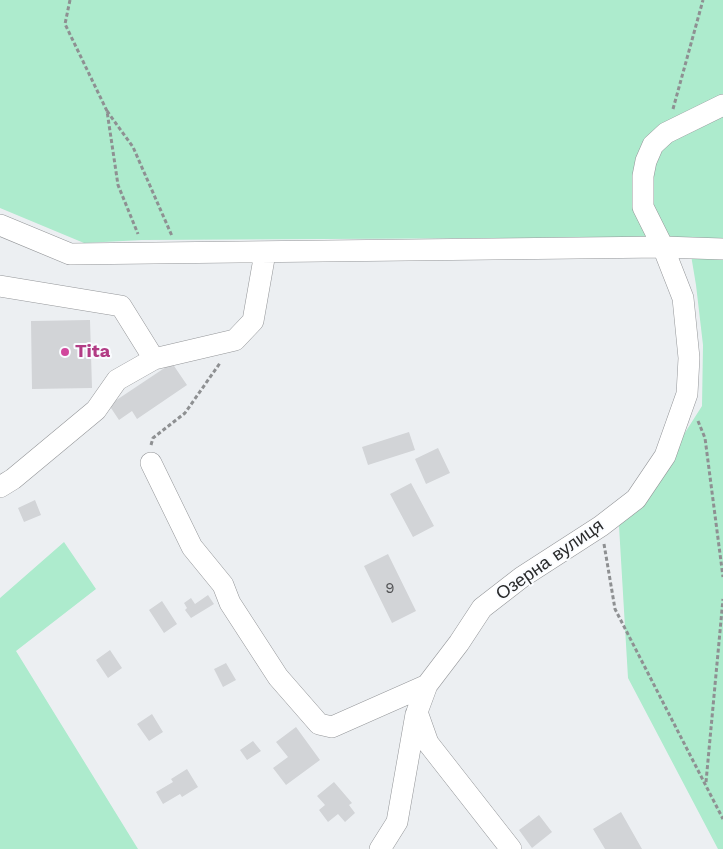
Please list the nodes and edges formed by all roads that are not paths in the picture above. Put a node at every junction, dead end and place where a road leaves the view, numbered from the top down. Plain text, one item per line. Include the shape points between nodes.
1 (723, 105) edge
2 (0, 225) edge
3 (664, 247) junction
4 (723, 249) edge
5 (265, 253) junction
6 (0, 286) edge
7 (154, 359) junction
8 (151, 463) road end
9 (0, 487) edge
10 (427, 685) junction
11 (417, 712) junction
12 (380, 849) edge
13 (511, 849) edge

1 - 3 street, Озерна вулиця via 666,133 653,145 643,176 643,207
2 - 5 street via 70,254
3 - 4 street
3 - 5 street
3 - 10 street, Озерна вулиця via 683,298 689,358 687,394 665,456 636,499 482,608
5 - 7 street via 253,321 235,340
6 - 7 street via 121,306
7 - 9 street via 117,380 96,410
8 - 10 street via 192,547 223,586 230,603 278,677 319,724 332,727
10 - 11 street, Озерна вулиця
11 - 12 street, Озерна вулиця via 397,822
11 - 13 street via 428,743

